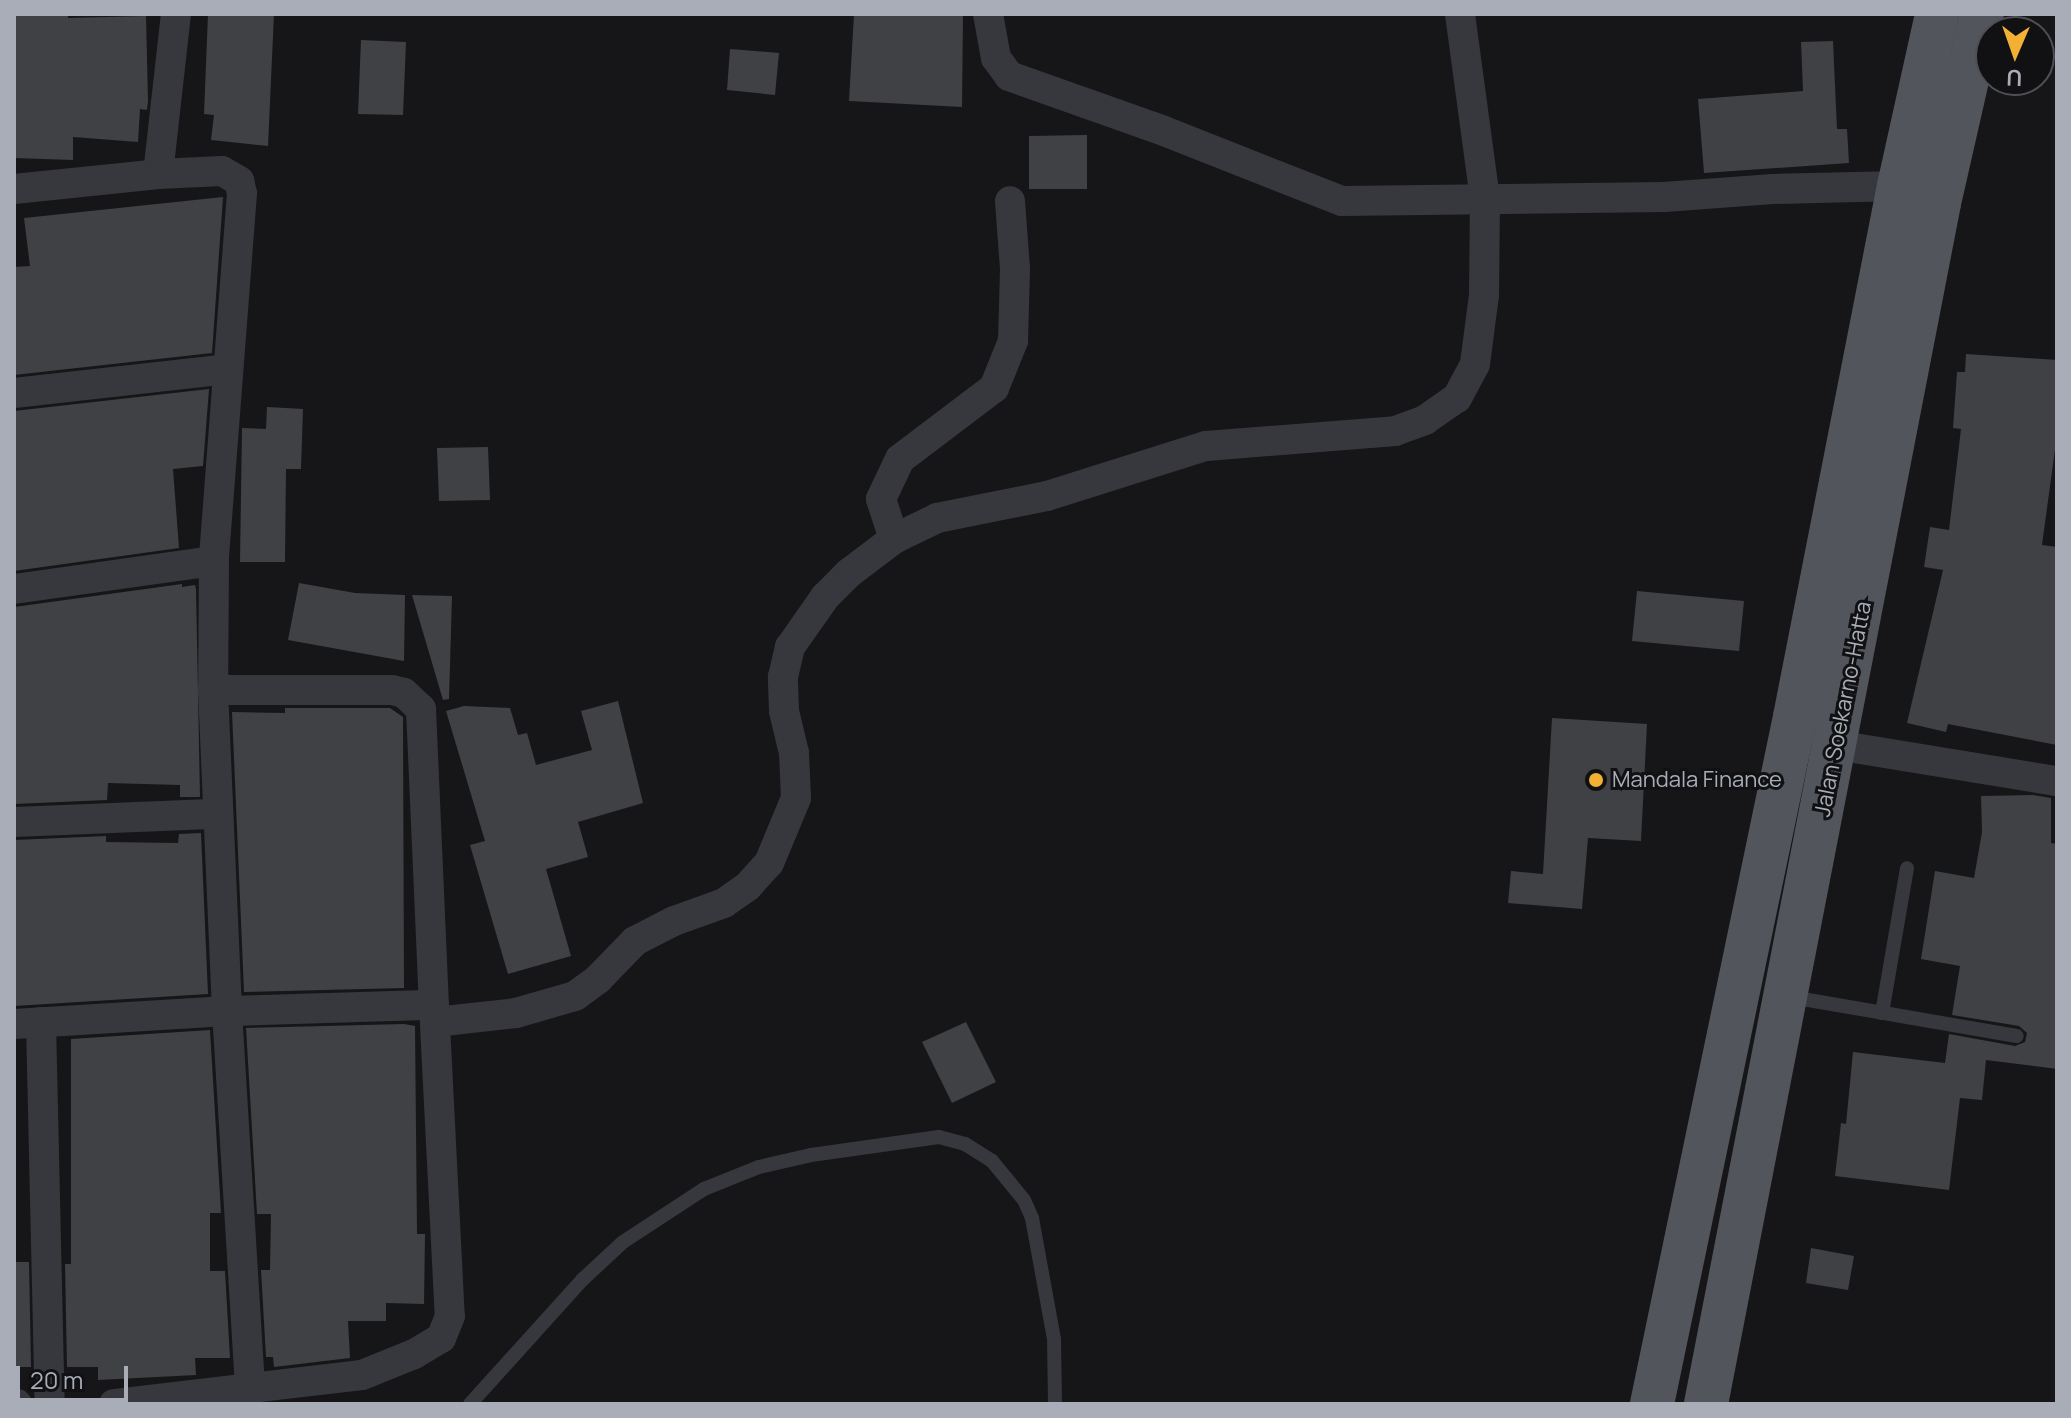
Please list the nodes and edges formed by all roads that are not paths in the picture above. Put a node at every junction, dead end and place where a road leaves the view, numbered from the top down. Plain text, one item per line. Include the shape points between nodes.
1 (176, 14) edge
2 (988, 14) edge
3 (1460, 14) edge
4 (1937, 14) edge
5 (1982, 14) edge
6 (158, 174) junction
7 (1899, 186) junction
8 (14, 189) edge
9 (1485, 199) junction
10 (1010, 201) dead end
11 (228, 369) junction
12 (14, 393) edge
13 (894, 539) junction
14 (214, 561) junction
15 (14, 589) edge
16 (213, 690) junction
17 (1836, 745) junction
18 (2057, 781) edge
19 (217, 814) junction
20 (14, 822) edge
21 (1907, 868) dead end
22 (1787, 996) junction
23 (227, 1011) junction
24 (1882, 1013) junction
25 (434, 1014) junction
26 (27, 1023) edge
27 (2017, 1036) dead end
28 (250, 1391) junction
29 (50, 1404) edge
30 (114, 1404) edge
31 (470, 1404) edge
32 (1055, 1404) edge
33 (1652, 1404) edge
34 (1706, 1404) edge

1 - 6 street
2 - 9 street via 996,58 1009,76 1324,196 1361,203
3 - 9 street
4 - 7 main road
5 - 17 main road, Jalan Soekarno-Hatta via 1939,203
6 - 8 street
6 - 11 street via 222,171 239,181 244,204
7 - 9 street
7 - 33 main road
9 - 13 street via 1484,295 1475,364 1457,398 1425,420 1370,435 1206,446 1047,496 937,518
10 - 13 street via 1013,341 994,388 900,459 881,499
11 - 12 street
11 - 14 street
13 - 25 street via 833,589 790,647 783,677 784,711 794,753 796,798 769,863 748,886 724,903 635,941 575,996 516,1013
14 - 15 street
14 - 16 street
16 - 19 street
16 - 25 street via 392,690 404,693 421,709
17 - 18 street
17 - 22 main road, Jalan Soekarno-Hatta
19 - 20 street
19 - 23 street
21 - 24 lane
22 - 24 lane
22 - 34 main road, Jalan Soekarno-Hatta
23 - 25 street
23 - 26 street
23 - 28 street
24 - 27 lane
25 - 28 street via 447,1330 434,1343 362,1375
26 - 29 street
28 - 30 street
31 - 32 lane via 623,1242 704,1189 759,1167 811,1155 939,1137 965,1144 992,1161 1032,1218 1054,1339

